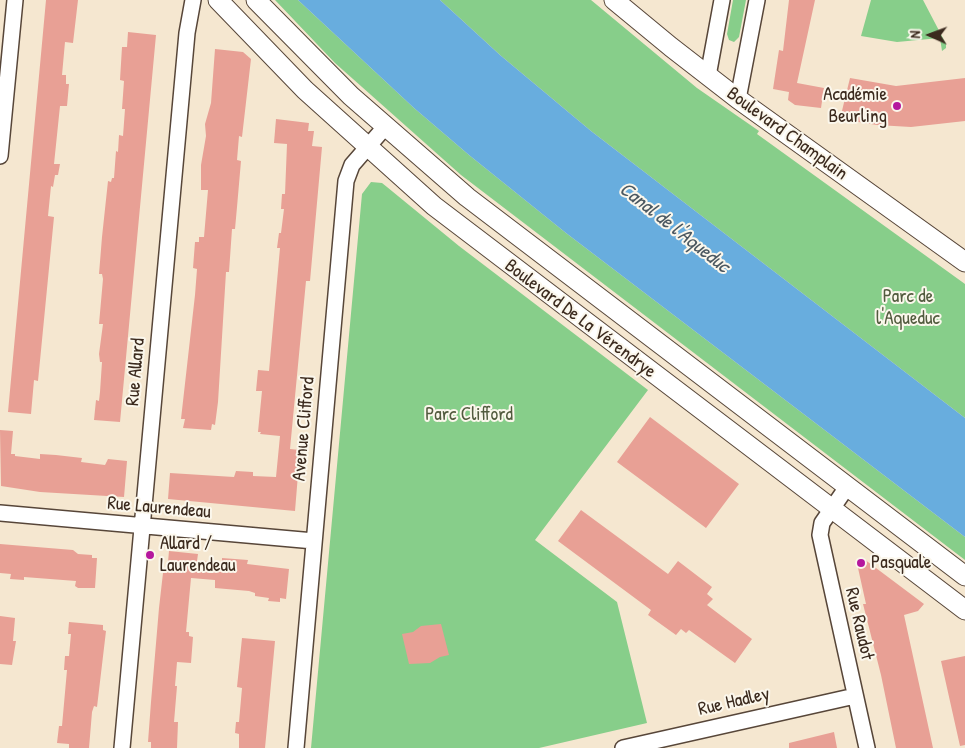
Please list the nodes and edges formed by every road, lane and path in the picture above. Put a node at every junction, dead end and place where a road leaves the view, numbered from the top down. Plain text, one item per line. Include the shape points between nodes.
1 (15, 0) edge
2 (193, 0) edge
3 (218, 0) edge
4 (256, 0) edge
5 (614, 0) edge
6 (722, 0) edge
7 (757, 0) edge
8 (708, 76) junction
9 (738, 99) junction
10 (386, 127) junction
11 (367, 148) junction
12 (0, 156) edge
13 (965, 262) edge
14 (847, 487) junction
15 (832, 508) junction
16 (0, 513) edge
17 (142, 527) junction
18 (314, 541) junction
19 (965, 576) edge
20 (965, 610) edge
21 (855, 696) junction
22 (122, 748) edge
23 (296, 748) edge
24 (623, 748) edge
25 (866, 748) edge

1 - 12 street
2 - 17 street, Rue Allard via 187,33
3 - 11 main road, Boulevard De La Vérendrye via 291,77
4 - 10 main road, Boulevard De La Vérendrye via 321,67
5 - 8 main road, Boulevard Champlain
6 - 8 street
7 - 9 street
8 - 9 main road, Boulevard Champlain
9 - 13 main road, Boulevard Champlain
10 - 11 street, Avenue Clifford
10 - 14 main road, Boulevard De La Vérendrye via 467,197
11 - 15 main road, Boulevard De La Vérendrye via 485,246
11 - 18 street, Avenue Clifford via 352,165 346,181
14 - 15 street, Rue Raudot
14 - 19 main road, Boulevard De La Vérendrye
15 - 20 main road, Boulevard De La Vérendrye
15 - 21 street, Rue Raudot via 822,522 821,543
16 - 17 street, Rue Laurendeau
17 - 18 street, Rue Laurendeau
17 - 22 street, Rue Allard
18 - 23 street, Avenue Clifford
21 - 24 street, Rue Hadley
21 - 25 street, Rue Raudot

